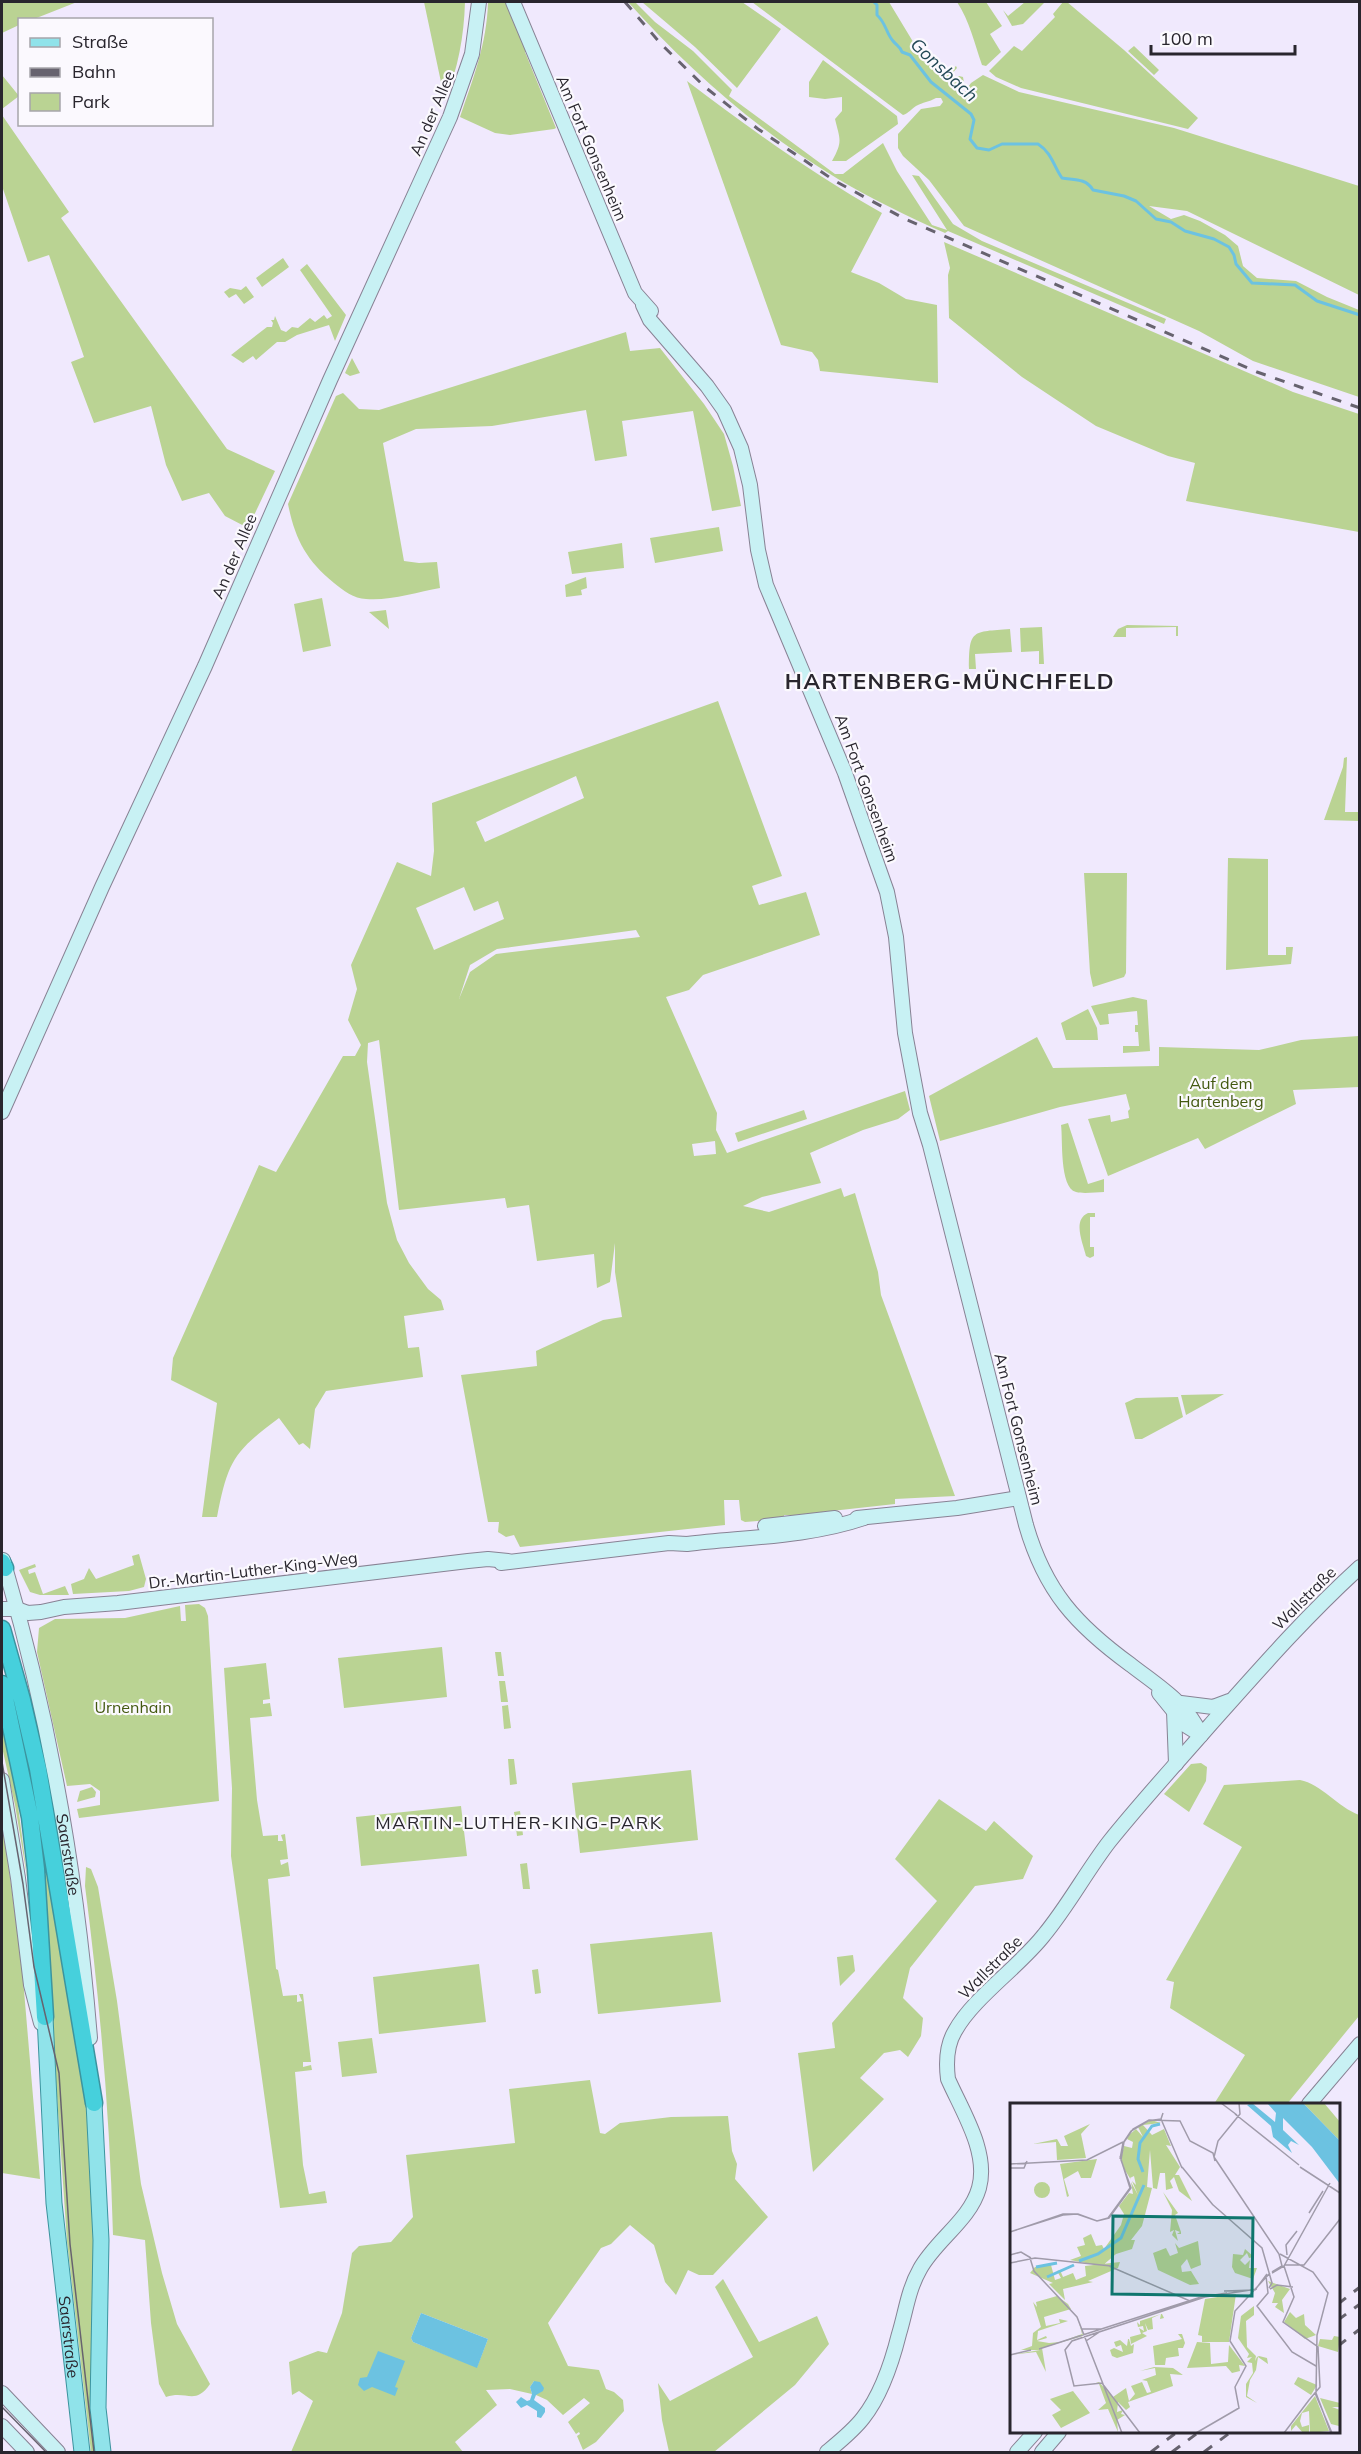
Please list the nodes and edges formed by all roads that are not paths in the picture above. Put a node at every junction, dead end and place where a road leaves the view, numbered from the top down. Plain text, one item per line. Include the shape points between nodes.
1 (513, 2) edge
2 (478, 4) edge
3 (2, 1112) edge
4 (1019, 1498) junction
5 (3, 1562) edge
6 (1359, 1567) edge
7 (64, 1607) junction
8 (10, 1609) edge
9 (41, 1612) junction
10 (2, 1629) edge
11 (25, 1642) junction
12 (2, 1684) edge
13 (1233, 1699) junction
14 (1177, 1707) junction
15 (1201, 1735) junction
16 (1176, 1764) junction
17 (2, 1780) edge
18 (45, 2017) joint
19 (46, 2041) junction
20 (1359, 2044) edge
21 (94, 2103) junction
22 (1310, 2103) edge
23 (2, 2393) edge
24 (2, 2426) edge
25 (1034, 2433) edge
26 (1058, 2433) edge
27 (27, 2452) edge
28 (58, 2452) edge
29 (82, 2452) edge
30 (103, 2452) edge
31 (827, 2452) edge
32 (1017, 2452) edge
33 (1042, 2452) edge

1 - 4 street, Am Fort Gonsenheim via 635,293 646,314 718,402 741,448 766,585 845,773 887,892 896,937 905,1033 920,1113
2 - 3 street, An der Allee via 472,54 454,108
4 - 7 street, Dr.-Martin-Luther-King-Weg via 686,1535 669,1543 464,1567 446,1565
4 - 14 street, Am Fort Gonsenheim via 1037,1560 1066,1609
5 - 8 street, Saarstraße via 15,1597
6 - 13 street, Wallstraße via 1316,1607
7 - 8 street, Dr.-Martin-Luther-King-Weg via 26,1604
7 - 9 street, Dr.-Martin-Luther-King-Weg
8 - 9 street, Dr.-Martin-Luther-King-Weg
8 - 11 street, Saarstraße
9 - 11 street
10 - 21 highway, Saarstraße via 38,1769
11 - 21 street, Saarstraße via 70,1855 84,1961
12 - 18 highway, Saarstraße via 30,1817
13 - 14 street via 1213,1707
13 - 15 street, Wallstraße
14 - 15 street, Am Fort Gonsenheim via 1195,1720
14 - 16 street
15 - 16 street, Wallstraße
16 - 31 street, Wallstraße via 1109,1843 1039,1941 953,2033 946,2066 948,2079 977,2149 979,2188 966,2212 927,2258 911,2286 892,2360 872,2405
17 - 19 street, Saarstraße via 31,1985
18 - 19 main road, Saarstraße
19 - 29 main road, Saarstraße via 54,2203
20 - 22 street
21 - 30 main road, Saarstraße via 101,2240 98,2408
23 - 28 street
24 - 27 street
25 - 32 street
26 - 33 street

